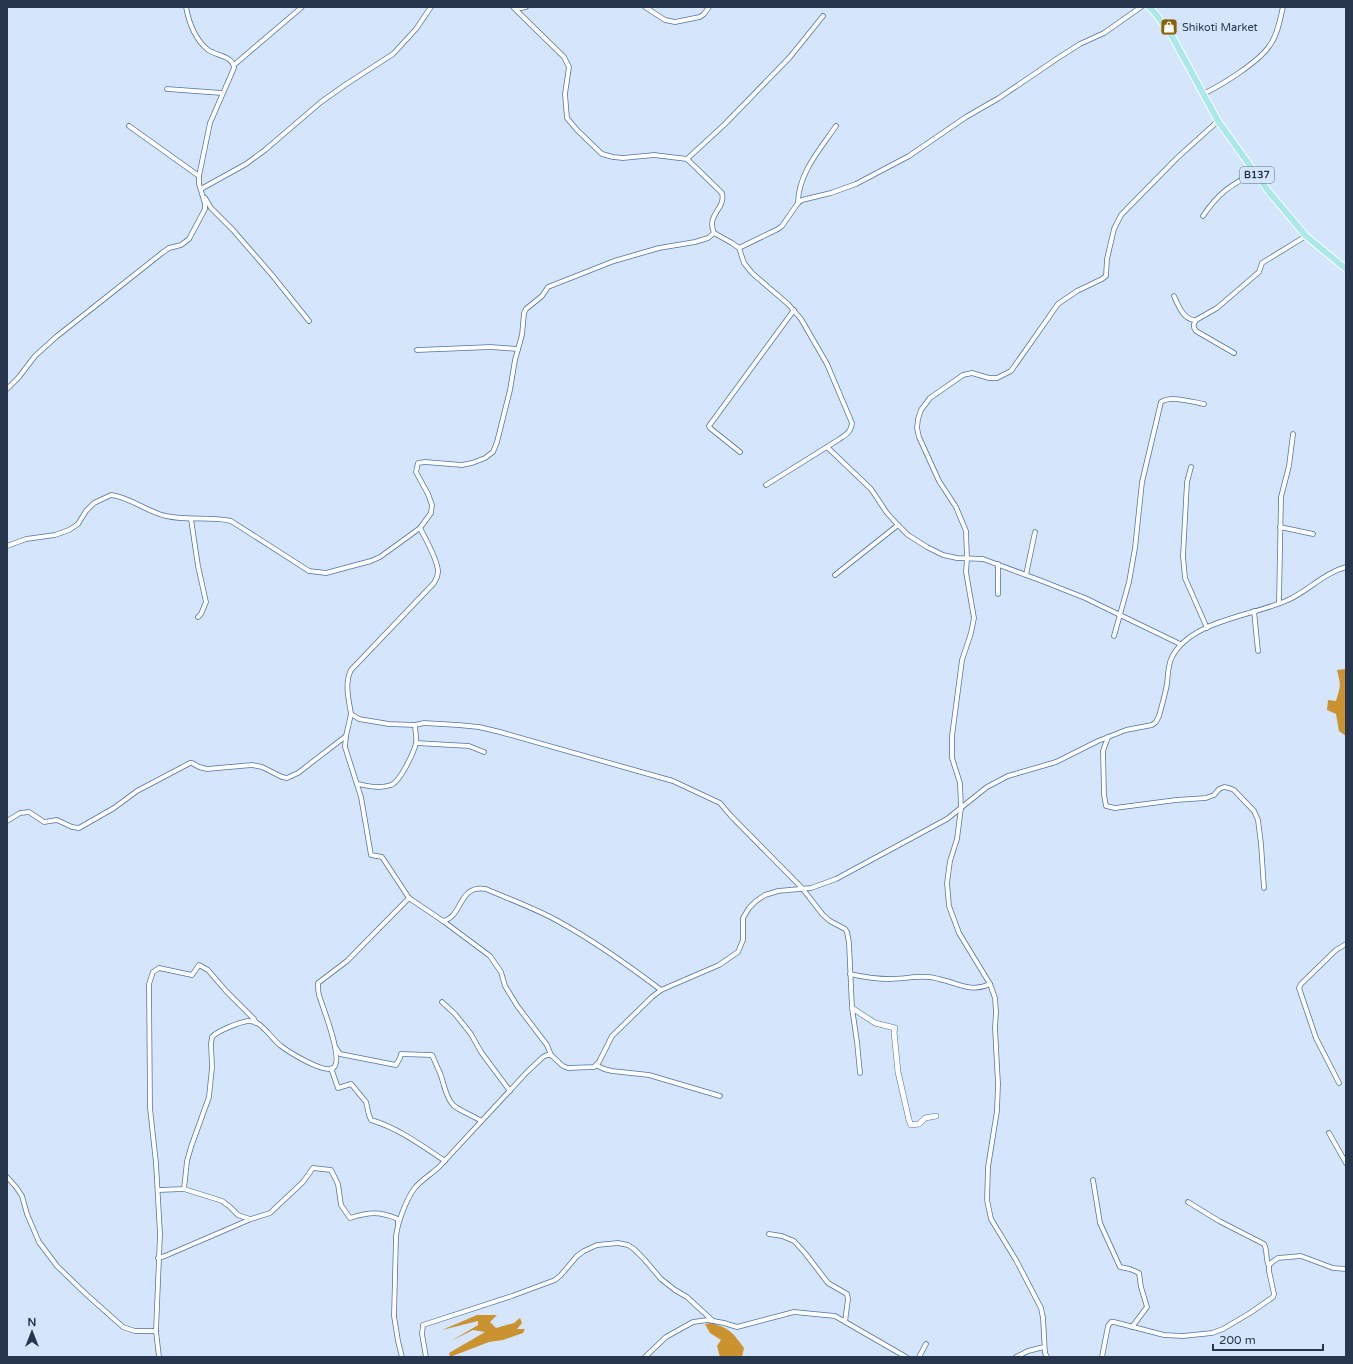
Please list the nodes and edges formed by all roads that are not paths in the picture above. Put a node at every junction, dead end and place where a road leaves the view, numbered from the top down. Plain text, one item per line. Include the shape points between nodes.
1 (186, 7) edge
2 (302, 7) edge
3 (431, 7) edge
4 (526, 7) edge
5 (645, 7) edge
6 (709, 7) edge
7 (1141, 7) edge
8 (1283, 7) edge
9 (515, 8) edge
10 (1152, 8) edge
11 (823, 16) dead end
12 (234, 65) junction
13 (167, 89) dead end
14 (222, 93) junction
15 (1204, 94) junction
16 (1218, 121) junction
17 (129, 126) dead end
18 (836, 126) dead end
19 (688, 159) junction
20 (1255, 172) junction
21 (199, 176) junction
22 (201, 189) junction
23 (203, 196) junction
24 (798, 202) junction
25 (1203, 216) dead end
26 (714, 233) junction
27 (1306, 236) junction
28 (738, 248) junction
29 (1346, 269) edge
30 (1174, 296) dead end
31 (794, 310) junction
32 (1196, 320) junction
33 (309, 321) dead end
34 (518, 349) junction
35 (417, 350) dead end
36 (1234, 353) dead end
37 (7, 389) edge
38 (1204, 404) dead end
39 (1293, 434) dead end
40 (827, 447) junction
41 (740, 452) dead end
42 (1191, 467) dead end
43 (766, 485) dead end
44 (191, 519) junction
45 (898, 525) junction
46 (420, 528) junction
47 (1280, 528) junction
48 (1035, 532) dead end
49 (1313, 534) dead end
50 (7, 546) edge
51 (967, 559) junction
52 (998, 564) junction
53 (1346, 567) edge
54 (836, 575) dead end
55 (1026, 575) junction
56 (998, 594) dead end
57 (1279, 604) junction
58 (1254, 611) junction
59 (1121, 615) junction
60 (198, 617) dead end
61 (1207, 628) junction
62 (1114, 636) dead end
63 (1180, 644) junction
64 (1258, 651) dead end
65 (351, 714) junction
66 (415, 725) junction
67 (346, 736) junction
68 (1109, 737) junction
69 (416, 743) junction
70 (484, 752) dead end
71 (358, 784) junction
72 (961, 808) junction
73 (7, 822) edge
74 (802, 888) junction
75 (1264, 888) dead end
76 (409, 898) junction
77 (443, 921) junction
78 (1346, 944) edge
79 (850, 974) junction
80 (990, 984) junction
81 (661, 990) junction
82 (442, 1002) dead end
83 (852, 1008) junction
84 (256, 1023) junction
85 (335, 1046) junction
86 (551, 1055) junction
87 (596, 1065) junction
88 (333, 1068) junction
89 (860, 1073) dead end
90 (1340, 1083) dead end
91 (510, 1091) junction
92 (720, 1096) dead end
93 (936, 1116) dead end
94 (481, 1121) junction
95 (1329, 1133) dead end
96 (445, 1161) junction
97 (1346, 1163) edge
98 (7, 1177) edge
99 (1093, 1180) dead end
100 (184, 1189) junction
101 (158, 1190) junction
102 (1188, 1202) dead end
103 (251, 1219) junction
104 (398, 1225) junction
105 (769, 1234) dead end
106 (158, 1258) junction
107 (1269, 1266) junction
108 (1346, 1269) edge
109 (713, 1321) junction
110 (845, 1322) junction
111 (1132, 1327) junction
112 (156, 1331) junction
113 (926, 1344) dead end
114 (1044, 1347) junction
115 (159, 1357) edge
116 (402, 1357) edge
117 (426, 1357) edge
118 (645, 1357) edge
119 (906, 1357) edge
120 (919, 1357) edge
121 (1016, 1357) edge
122 (1046, 1357) edge
123 (1102, 1357) edge

1 - 12 street via 189,22 197,38 211,52 230,60
2 - 12 street
3 - 22 street via 416,29 393,54 321,102 259,155
4 - 9 street
5 - 6 street via 665,20 675,22 700,17
7 - 24 street via 1104,33 1064,54 909,156 856,184
8 - 15 street via 1270,46 1260,57
9 - 19 street via 564,56 569,67 566,94 568,118 602,154 623,158 654,154
10 - 15 main road, B137 via 1173,38
11 - 19 street via 790,57
12 - 14 street
13 - 14 street
14 - 21 street via 210,123
15 - 16 main road, B137
16 - 20 main road, B137
16 - 51 street via 1121,215 1114,228 1106,276 1058,304 1011,371 997,378 972,373 963,375 930,398 921,410 917,428 919,437 964,526
17 - 21 street
18 - 24 street via 802,181
19 - 26 street via 722,193 723,200 712,219
20 - 25 street via 1222,192
20 - 27 main road, B137
21 - 22 street
22 - 23 street
23 - 33 street
23 - 37 street via 205,209 186,242 162,253 56,337 35,356
24 - 28 street via 782,226
26 - 28 street
26 - 34 street via 696,242 658,248 614,261 552,285 526,309
27 - 29 main road, B137
27 - 32 street via 1262,263 1259,272 1217,308
28 - 31 street via 744,263 752,273
30 - 32 street via 1183,314 1192,321
31 - 40 street via 827,364 852,423 849,432
31 - 41 street via 709,426
32 - 36 street via 1196,331
34 - 35 street via 492,347
34 - 46 street via 493,452 472,463 462,465 418,463 416,472 432,504 431,513
38 - 59 street via 1171,398 1161,402 1142,482 1135,548
39 - 47 street via 1289,466 1281,496
40 - 43 street
40 - 45 street via 871,489
42 - 61 street via 1187,482 1183,556 1185,578
44 - 46 street via 231,521 309,571 326,573 375,559
44 - 50 street via 164,516 111,495 94,503 78,524 69,530 55,535 26,539
44 - 60 street via 206,602
45 - 51 street via 917,541 938,552
45 - 54 street
46 - 65 street via 436,564 437,576 434,584 351,670 347,686
47 - 49 street
47 - 57 street
48 - 55 street
51 - 52 street via 983,559
51 - 72 street via 966,572 974,618 962,660 952,742 952,758 960,783
52 - 55 street
52 - 56 street
53 - 57 street
55 - 59 street
57 - 58 street
58 - 61 street via 1231,617
58 - 64 street
59 - 62 street
59 - 63 street
61 - 63 street
63 - 68 street via 1171,658 1161,710 1156,722
65 - 66 street via 359,719 382,723
65 - 67 street
66 - 69 street
66 - 74 street via 479,727 673,780 720,803
67 - 71 street via 345,747
67 - 73 street via 311,764 287,778 259,766 207,769 190,763 137,791 79,828 57,820 44,822 29,812 20,813
68 - 72 street via 1056,762 1008,776 987,787
68 - 75 street via 1103,751 1106,806 1115,808 1206,798 1224,787 1234,790 1254,811 1258,820
69 - 70 street via 469,746
69 - 71 street via 405,768 393,785 374,787
71 - 76 street via 371,855 382,857
72 - 74 street via 946,819 836,879 811,888
72 - 80 street via 947,883 949,906 959,934
74 - 79 street via 823,915 847,932
74 - 81 street via 778,891 756,901 743,918 743,940 738,952 719,965
76 - 77 street
76 - 85 street via 347,961 318,983 319,995
77 - 81 street via 448,920 454,913 467,893 480,888 486,889 577,932
77 - 86 street via 490,956 501,972 505,986 547,1045
78 - 90 street via 1336,950 1299,988 1316,1038
79 - 80 street via 879,979 932,977 971,988
79 - 83 street
80 - 114 street via 995,998 998,1084 997,1111 988,1167 987,1200 991,1219 1016,1260 1040,1308
81 - 87 street via 612,1036
82 - 91 street via 455,1014
83 - 89 street
83 - 93 street via 875,1023 895,1028 898,1072 911,1125
84 - 88 street via 281,1046 299,1057 323,1068
84 - 100 street via 248,1021 220,1030 212,1037 209,1096 187,1161
84 - 101 street via 208,970 199,965 192,975 160,968 153,972 149,984 150,1101
85 - 88 street via 336,1062
85 - 94 street via 340,1054 396,1065 401,1054 432,1055 453,1105
86 - 87 street via 568,1068 590,1068
86 - 91 street via 547,1054 539,1061
87 - 92 street via 612,1071 648,1075
88 - 96 street via 338,1088 351,1084 366,1102 371,1120 389,1126
91 - 94 street
94 - 96 street
95 - 97 street
96 - 104 street via 414,1190
98 - 112 street via 22,1196 26,1214 39,1242 57,1266 123,1327
99 - 111 street via 1100,1223 1120,1267 1138,1273 1147,1307
100 - 101 street
100 - 103 street via 222,1201 238,1215
101 - 106 street
102 - 107 street via 1264,1244
103 - 104 street via 272,1212 303,1182 313,1168 331,1170 338,1184 341,1205 350,1218 366,1213 386,1214 398,1219
103 - 106 street
104 - 116 street via 394,1316
105 - 110 street via 794,1241 828,1283 847,1294
106 - 112 street
107 - 108 street via 1278,1258 1301,1256 1333,1268
107 - 111 street via 1273,1297 1250,1313 1212,1333 1183,1336 1159,1334
109 - 110 street via 736,1327 794,1312 835,1316
109 - 117 street via 687,1297 661,1279 628,1245 597,1245 577,1256 555,1280 423,1325
109 - 118 street via 697,1321 685,1326 666,1337
110 - 119 street
111 - 123 street via 1110,1323
112 - 115 street
113 - 120 street
114 - 121 street
114 - 122 street

